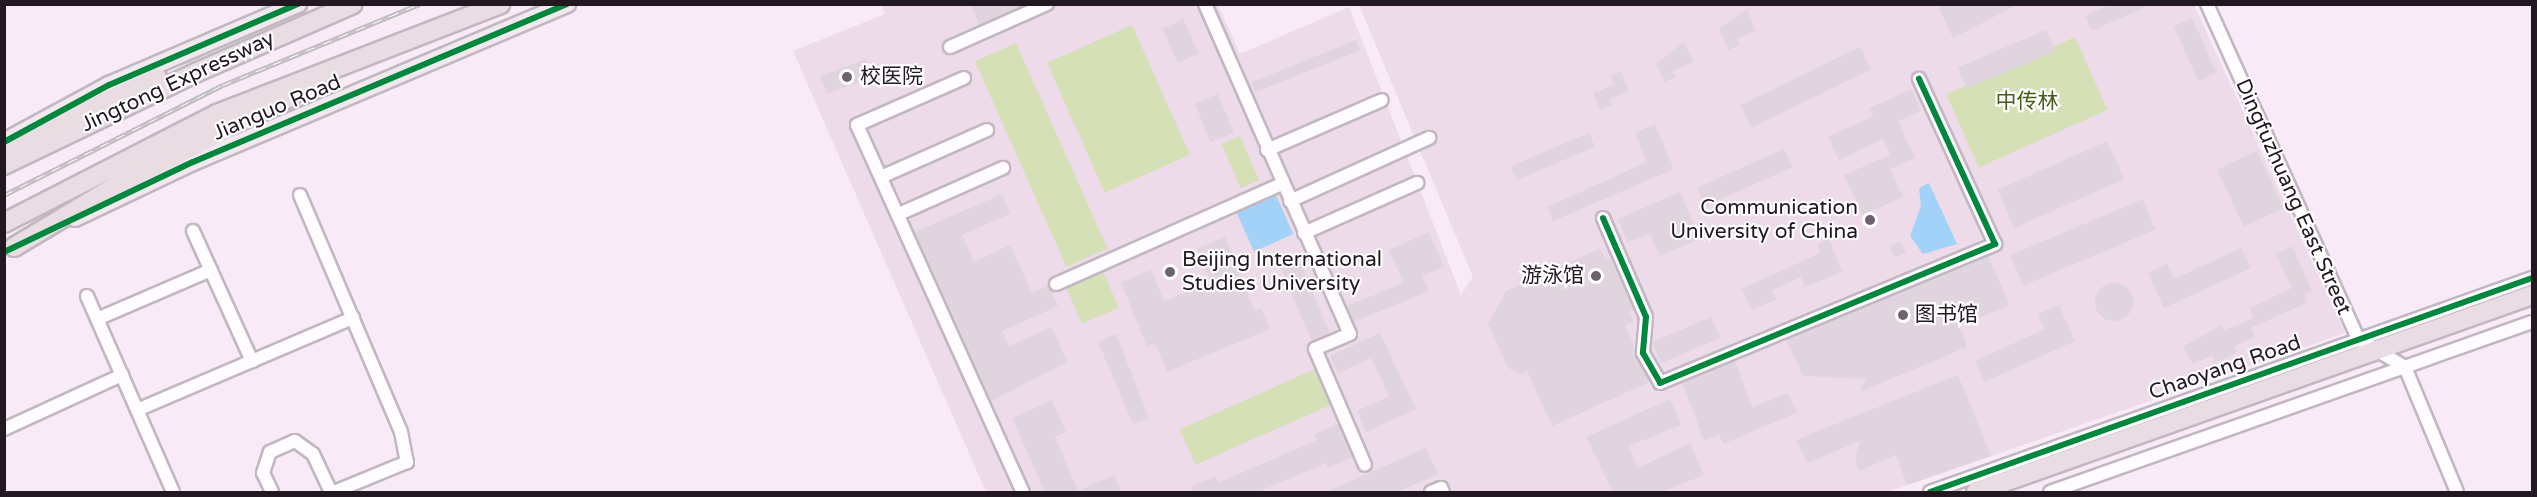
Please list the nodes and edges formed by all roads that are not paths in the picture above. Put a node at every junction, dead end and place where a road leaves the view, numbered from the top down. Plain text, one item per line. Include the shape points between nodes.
1 (298, 4) edge
2 (353, 4) edge
3 (500, 4) edge
4 (567, 4) edge
5 (1047, 4) edge
6 (1205, 4) edge
7 (2207, 4) edge
8 (313, 19) junction
9 (415, 36) junction
10 (950, 47) dead end
11 (964, 78) dead end
12 (1919, 79) dead end
13 (1382, 100) dead end
14 (987, 130) dead end
15 (1429, 138) dead end
16 (4, 142) edge
17 (4, 148) edge
18 (1267, 150) junction
19 (4, 165) edge
20 (1003, 168) dead end
21 (881, 177) junction
22 (1417, 183) dead end
23 (1282, 184) junction
24 (300, 195) dead end
25 (1290, 201) junction
26 (899, 214) junction
27 (1603, 218) dead end
28 (4, 223) edge
29 (194, 231) dead end
30 (1304, 233) junction
31 (9, 250) edge
32 (211, 270) junction
33 (2532, 278) edge
34 (1056, 284) dead end
35 (2532, 295) edge
36 (87, 296) dead end
37 (2532, 306) edge
38 (353, 318) junction
39 (97, 319) junction
40 (2532, 322) edge
41 (2358, 339) junction
42 (2382, 353) junction
43 (252, 361) junction
44 (2405, 367) junction
45 (122, 375) junction
46 (137, 410) junction
47 (4, 429) edge
48 (1365, 465) dead end
49 (173, 492) edge
50 (272, 492) edge
51 (332, 492) edge
52 (1023, 492) edge
53 (1431, 492) edge
54 (1443, 492) edge
55 (1930, 492) edge
56 (1976, 492) edge
57 (2003, 492) edge
58 (2050, 492) edge
59 (2457, 492) edge

1 - 16 main road via 109,85
2 - 8 highway, Jingtong Expressway
3 - 9 highway
4 - 31 main road, Jianguo Road via 193,162
5 - 10 street
6 - 18 street
7 - 41 street, Dingfuzhuang East Street
8 - 17 highway via 202,58
8 - 19 highway, Jingtong Expressway
9 - 28 highway via 217,114
9 - 31 highway via 117,185
11 - 21 street via 857,125
12 - 27 street via 1995,244 1660,383 1643,353 1646,317
13 - 18 street
14 - 21 street
15 - 25 street
18 - 23 street
20 - 26 street
21 - 26 street
22 - 30 street
23 - 25 street
23 - 34 street
24 - 38 street
25 - 30 street
26 - 52 street
29 - 32 street
30 - 48 street via 1350,334 1315,349
32 - 39 street
32 - 43 street
33 - 41 street, Chaoyang Road
35 - 42 highway, Chaoyang Road
36 - 39 street
37 - 42 highway, Chaoyang Road
38 - 43 street
38 - 51 street via 401,432 407,462
39 - 45 street
40 - 44 street
41 - 42 street, Dingfuzhuang East Street
41 - 55 street, Chaoyang Road
42 - 44 street, Dingfuzhuang East Street
42 - 56 highway, Chaoyang Road
42 - 57 highway, Chaoyang Road
43 - 46 street
44 - 58 street
44 - 59 street
45 - 46 street
45 - 47 street
46 - 49 street
50 - 51 street via 263,473 270,452 295,441 313,454
53 - 54 street via 1441,488

